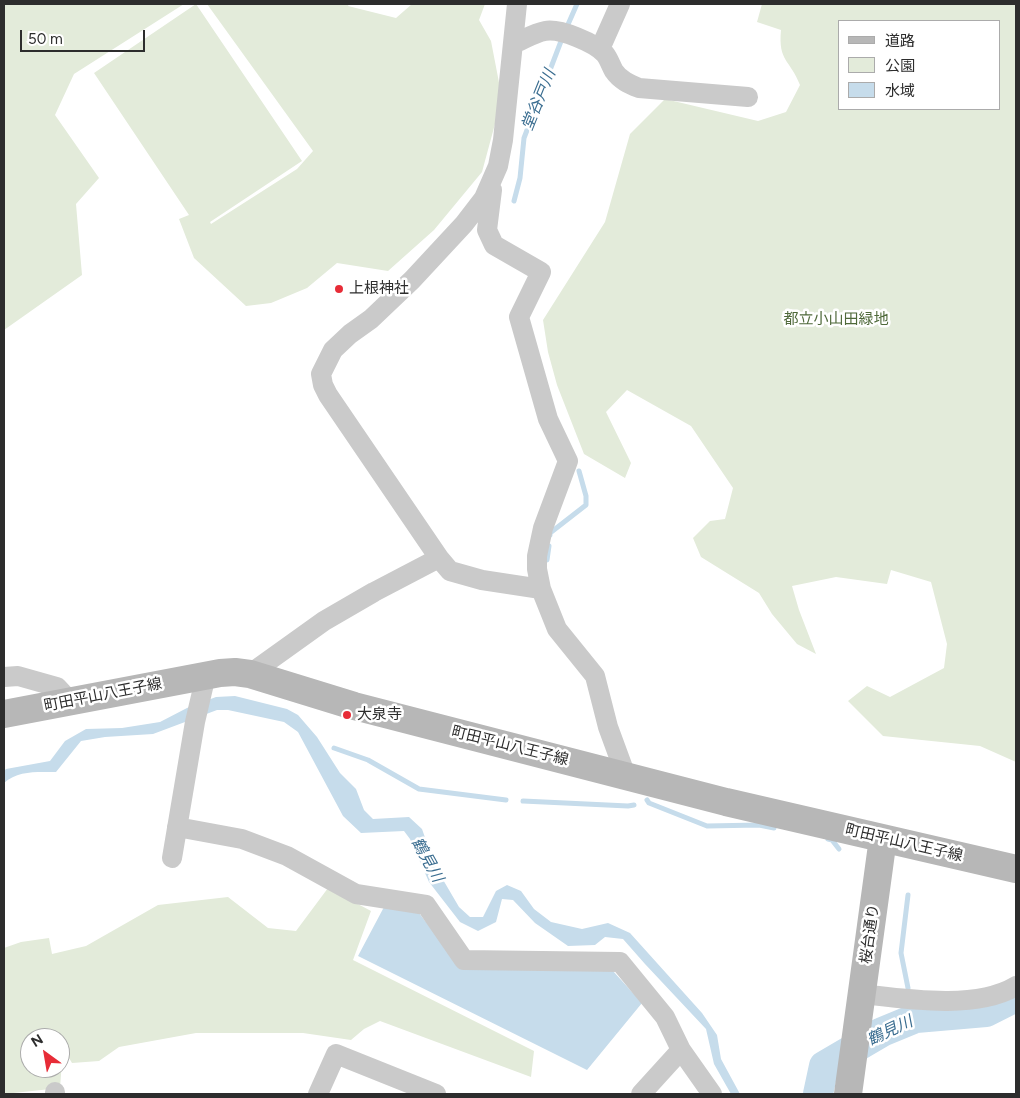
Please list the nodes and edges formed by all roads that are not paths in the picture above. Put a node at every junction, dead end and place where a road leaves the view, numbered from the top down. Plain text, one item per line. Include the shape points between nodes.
1 (517, 4) edge
2 (620, 4) edge
3 (513, 44) junction
4 (600, 49) junction
5 (748, 97) dead end
6 (493, 178) junction
7 (439, 558) junction
8 (541, 589) junction
9 (250, 674) junction
10 (4, 678) edge
11 (203, 687) junction
12 (70, 701) junction
13 (4, 714) edge
14 (626, 776) junction
15 (177, 827) junction
16 (883, 838) junction
17 (172, 858) dead end
18 (1016, 869) edge
19 (1016, 986) edge
20 (862, 994) junction
21 (681, 1050) junction
22 (318, 1094) edge
23 (436, 1094) edge
24 (642, 1094) edge
25 (712, 1094) edge
26 (848, 1094) edge

1 - 3 street
2 - 4 street
3 - 4 street via 550,31
3 - 6 street via 503,140
4 - 5 street via 614,71 624,81 639,88
6 - 7 street via 480,204 464,224 406,287 333,350 320,374 328,395
6 - 8 street via 487,230 490,237 494,244 541,272 519,317 548,419 568,461 536,556
7 - 8 street via 450,571
7 - 9 street via 324,621
8 - 14 street via 557,629 595,676 608,727
9 - 11 main road, 町田平山八王子線 via 235,672
9 - 14 main road, 町田平山八王子線 via 354,706
10 - 12 street via 18,676 56,687
11 - 12 main road, 町田平山八王子線
11 - 15 street
12 - 13 main road, 町田平山八王子線
14 - 16 main road, 町田平山八王子線
15 - 17 street
15 - 21 street via 242,838 287,856 356,894 426,905 464,960 620,962 666,1016
16 - 18 main road, 町田平山八王子線
16 - 20 main road, 桜台通り
19 - 20 street via 986,997 959,1000 917,1000
20 - 26 main road, 桜台通り
21 - 24 street
21 - 25 street
22 - 23 street via 336,1054

